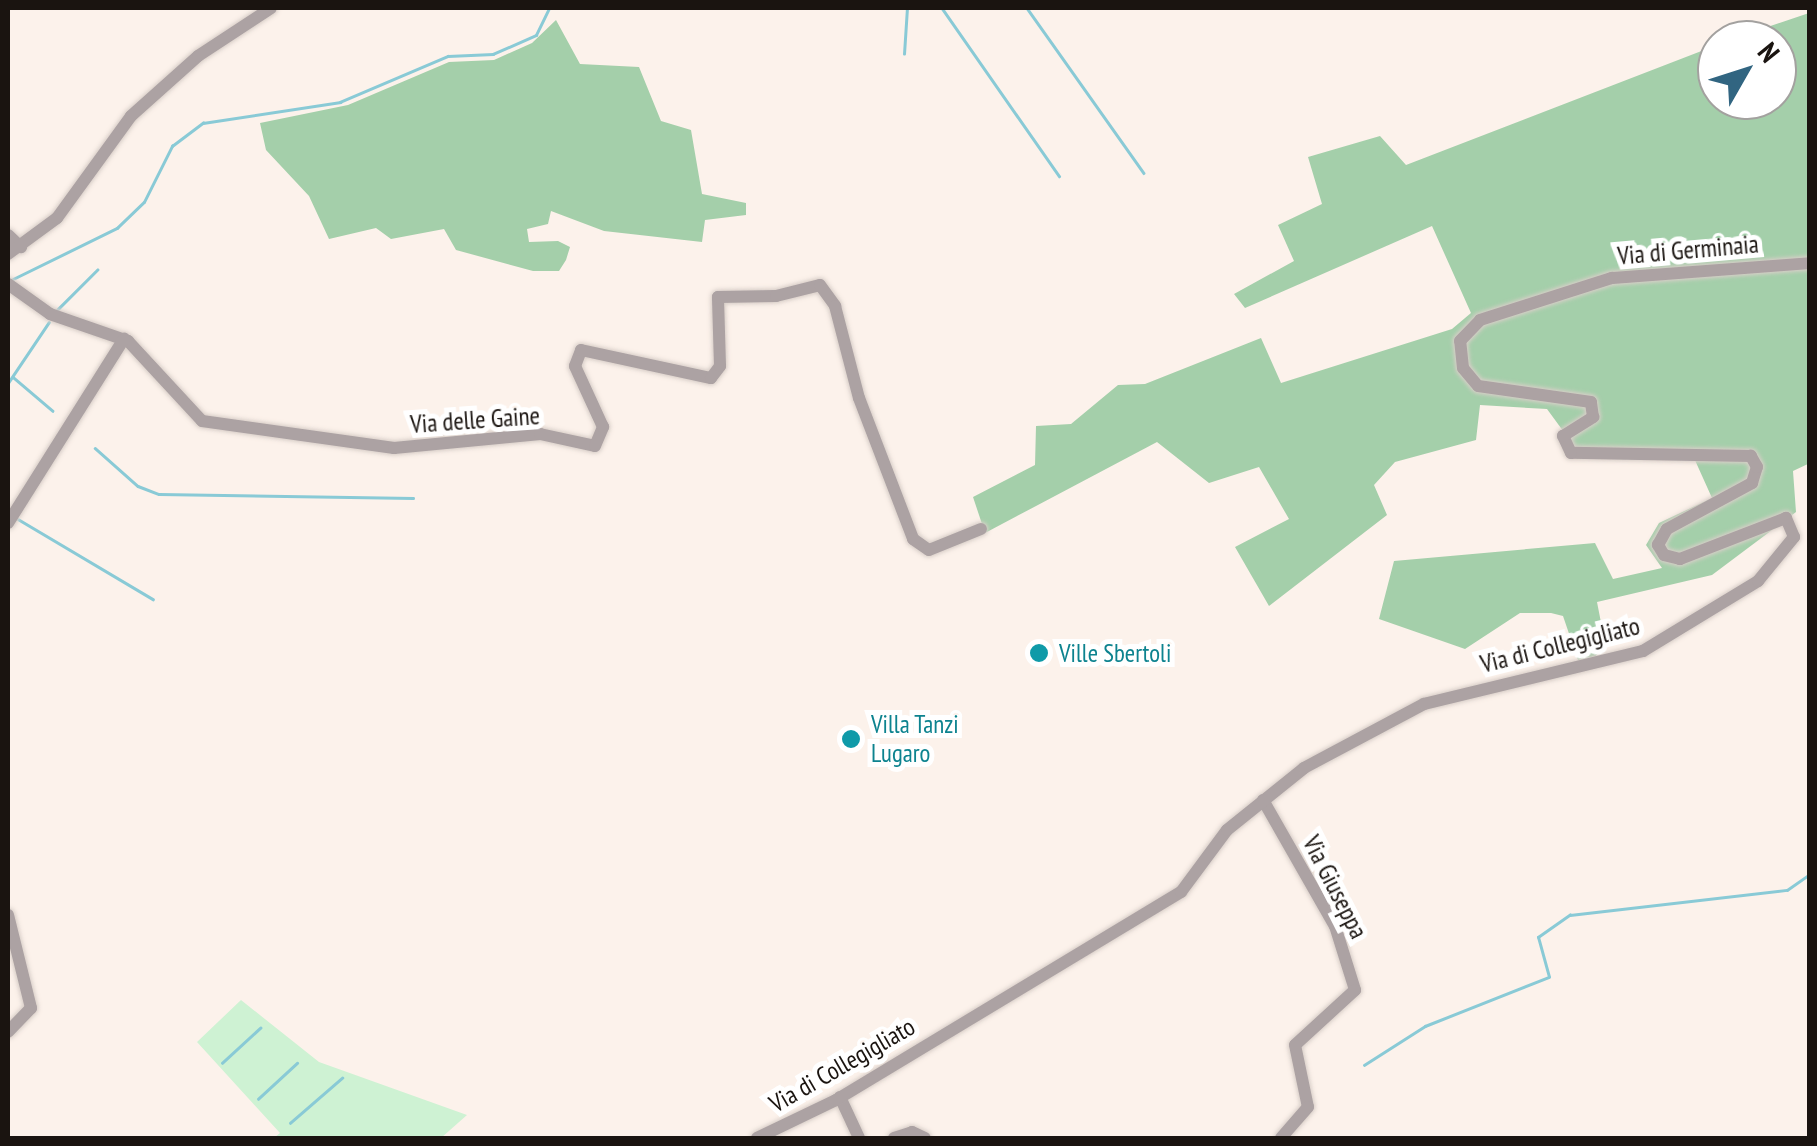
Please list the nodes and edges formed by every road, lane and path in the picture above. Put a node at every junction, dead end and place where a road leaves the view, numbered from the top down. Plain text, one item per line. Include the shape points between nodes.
1 (271, 8) edge
2 (8, 236) edge
3 (14, 250) edge
4 (1810, 263) edge
5 (10, 287) edge
6 (1462, 336) joint
7 (124, 339) junction
8 (8, 523) edge
9 (981, 529) dead end
10 (1263, 800) junction
11 (8, 916) edge
12 (8, 1032) edge
13 (840, 1097) junction
14 (757, 1138) edge
15 (859, 1138) edge
16 (894, 1138) edge
17 (925, 1138) edge
18 (1282, 1138) edge

1 - 3 street via 198,56 131,116 57,218
2 - 3 street
4 - 6 street, Via di Germinaia via 1612,278 1480,320
5 - 7 street, Via delle Gaine via 50,314
6 - 10 street, Via di Collegigliato via 1463,368 1478,386 1592,402 1594,418 1563,436 1571,453 1737,452 1755,461 1752,483 1663,532 1658,545 1664,556 1686,558 1779,518 1792,523 1794,537 1745,592 1643,650 1424,704 1304,768
7 - 8 street
7 - 9 street, Via delle Gaine via 170,388 190,421 394,448 540,434 596,446 602,422 576,356 592,349 711,378 720,363 715,301 725,294 827,288 859,398 913,539 929,550
10 - 13 street, Via di Collegigliato via 1227,830 1181,892
10 - 18 street, Via Giuseppa via 1335,926 1356,990 1295,1046 1308,1107
11 - 12 street via 31,1008
13 - 14 street, Via di Collegigliato
13 - 15 street
16 - 17 street via 912,1132

